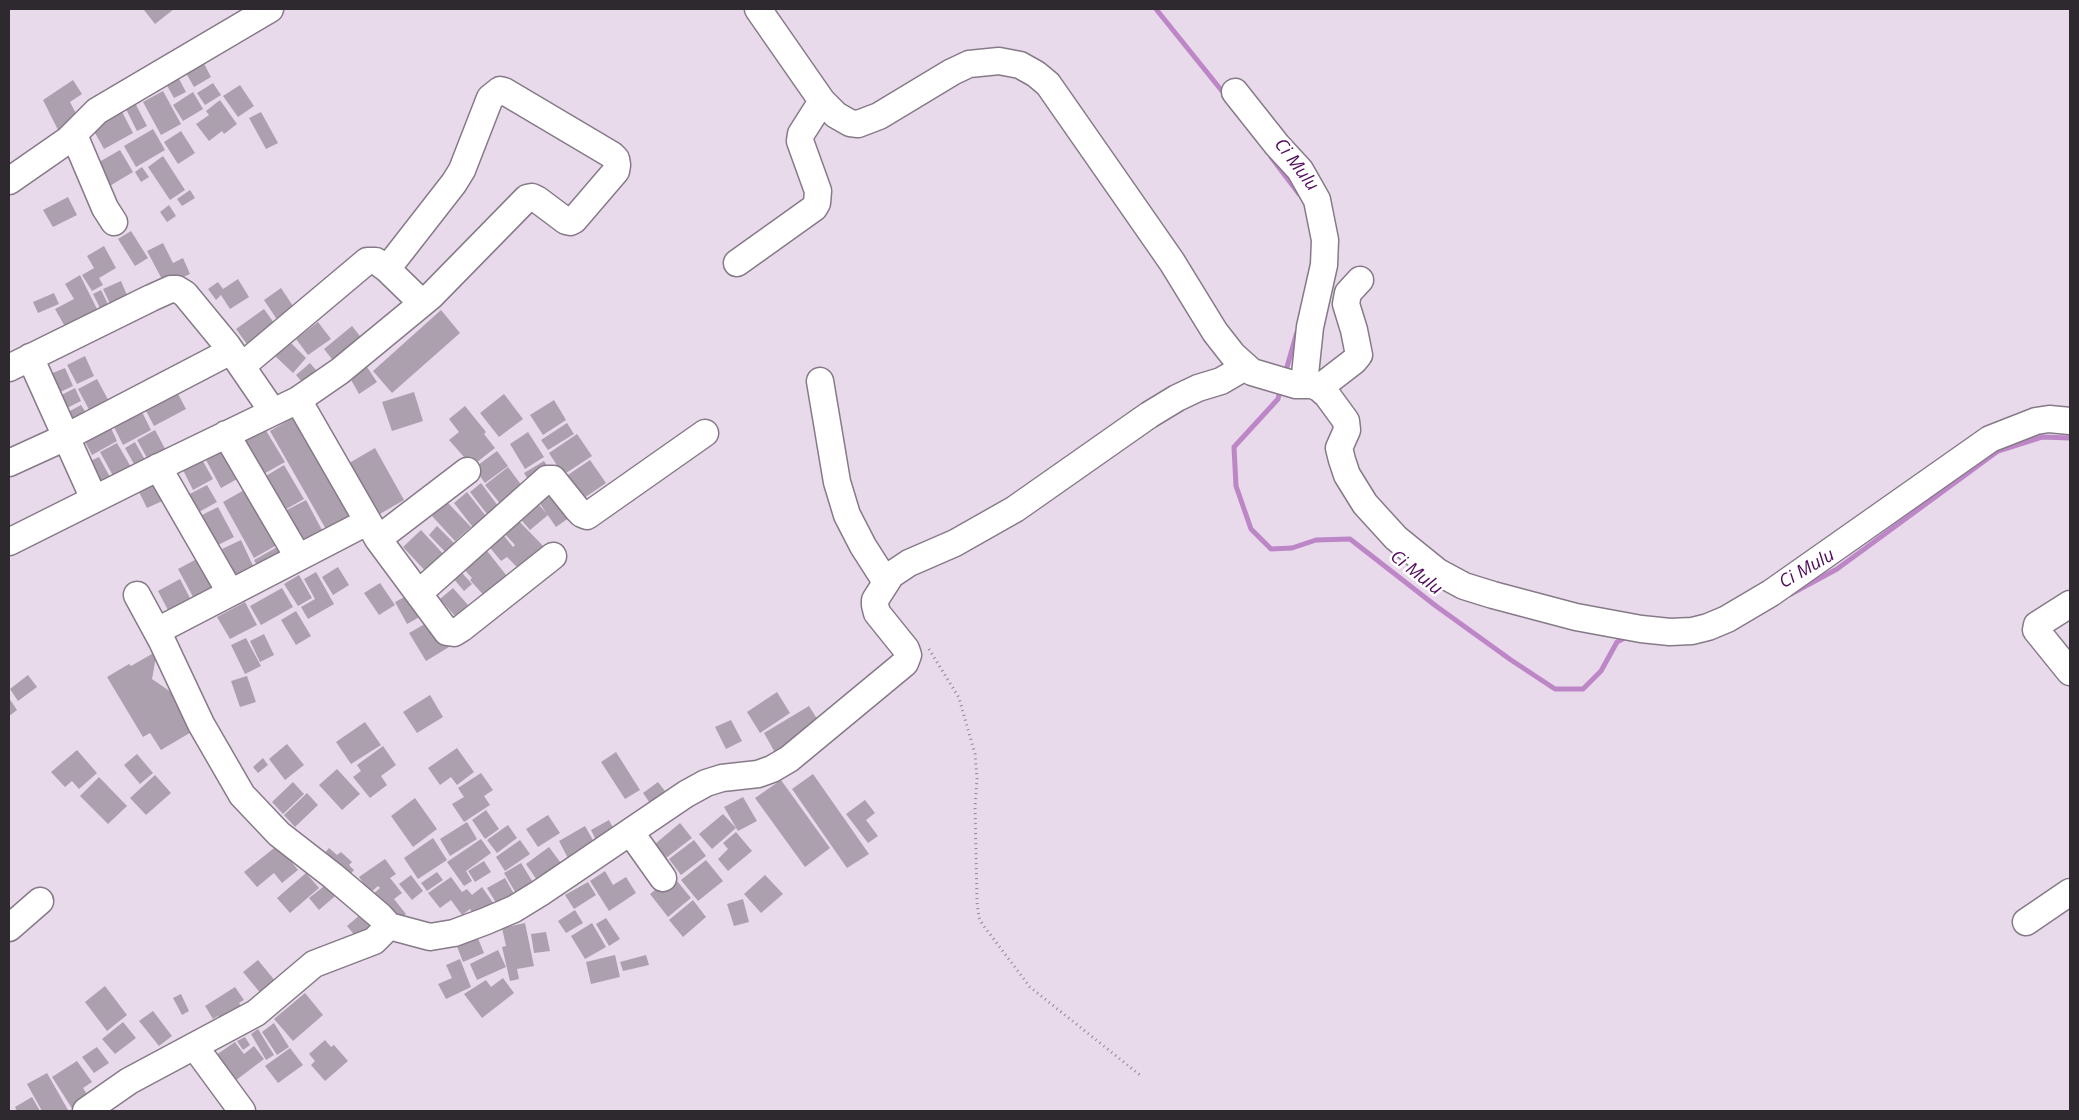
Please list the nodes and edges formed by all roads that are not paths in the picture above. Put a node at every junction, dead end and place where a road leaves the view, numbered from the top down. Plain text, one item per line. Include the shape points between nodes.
1 (270, 9) edge
2 (758, 9) edge
3 (1235, 92) dead end
4 (822, 101) junction
5 (74, 135) junction
6 (9, 181) edge
7 (114, 222) dead end
8 (737, 263) dead end
9 (387, 269) junction
10 (1360, 280) dead end
11 (422, 303) junction
12 (236, 359) junction
13 (19, 362) edge
14 (1253, 371) junction
15 (820, 381) dead end
16 (1306, 386) junction
17 (298, 400) junction
18 (272, 412) junction
19 (2070, 421) edge
20 (705, 433) dead end
21 (226, 434) junction
22 (66, 437) junction
23 (9, 463) edge
24 (158, 467) junction
25 (468, 471) dead end
26 (94, 499) junction
27 (373, 530) junction
28 (9, 542) edge
29 (552, 556) dead end
30 (298, 557) junction
31 (886, 582) junction
32 (230, 592) junction
33 (419, 593) junction
34 (137, 594) dead end
35 (2070, 604) edge
36 (157, 631) junction
37 (2070, 672) edge
38 (631, 833) junction
39 (662, 878) dead end
40 (2070, 892) edge
41 (40, 901) dead end
42 (2026, 922) dead end
43 (389, 926) junction
44 (9, 928) edge
45 (195, 1047) junction
46 (86, 1111) edge
47 (242, 1111) edge

1 - 5 street via 97,112
2 - 4 street
3 - 16 street via 1300,170 1317,200 1325,240 1324,265 1310,327
4 - 8 street via 800,141 818,191 818,203
4 - 14 street via 843,120 858,124 893,108 969,64 999,61 1020,65 1036,74 1048,84 1138,212 1215,332
5 - 6 street
5 - 7 street
9 - 11 street
9 - 11 street via 454,183 490,98 500,90 616,160 616,171 574,220 566,221 538,200 527,198
9 - 12 street via 372,260 362,263
10 - 16 street via 1348,293 1346,304 1359,354 1354,361
11 - 17 street via 340,371
12 - 13 street via 185,294 171,289
12 - 18 street
12 - 22 street
13 - 22 street
14 - 16 street
14 - 31 street via 1191,391 1149,415 1015,509 955,543 897,569
15 - 31 street via 837,482 847,515
16 - 19 street via 1327,395 1346,421 1347,430 1340,454 1359,496 1396,538 1438,572 1464,586 1541,608 1670,632 1708,627 1749,607 1990,439 2036,421
17 - 18 street
17 - 27 street
18 - 21 street
20 - 33 street via 587,516 577,509 553,479 547,479
21 - 24 street
21 - 30 street
22 - 23 street
22 - 26 street
24 - 26 street
24 - 32 street
25 - 27 street
26 - 28 street
27 - 30 street
27 - 33 street
29 - 33 street via 454,633 447,632
30 - 32 street
31 - 38 street via 874,600 875,606 906,649 907,659 902,667 790,759 758,774 706,783
32 - 36 street
34 - 36 street
35 - 37 street via 2037,625 2036,630
36 - 43 street via 201,724 242,794 279,834
38 - 39 street
38 - 43 street via 514,909 486,921 454,933 430,937
40 - 42 street
41 - 44 street
43 - 45 street via 374,940 314,964 256,1013
45 - 46 street via 129,1081
45 - 47 street

